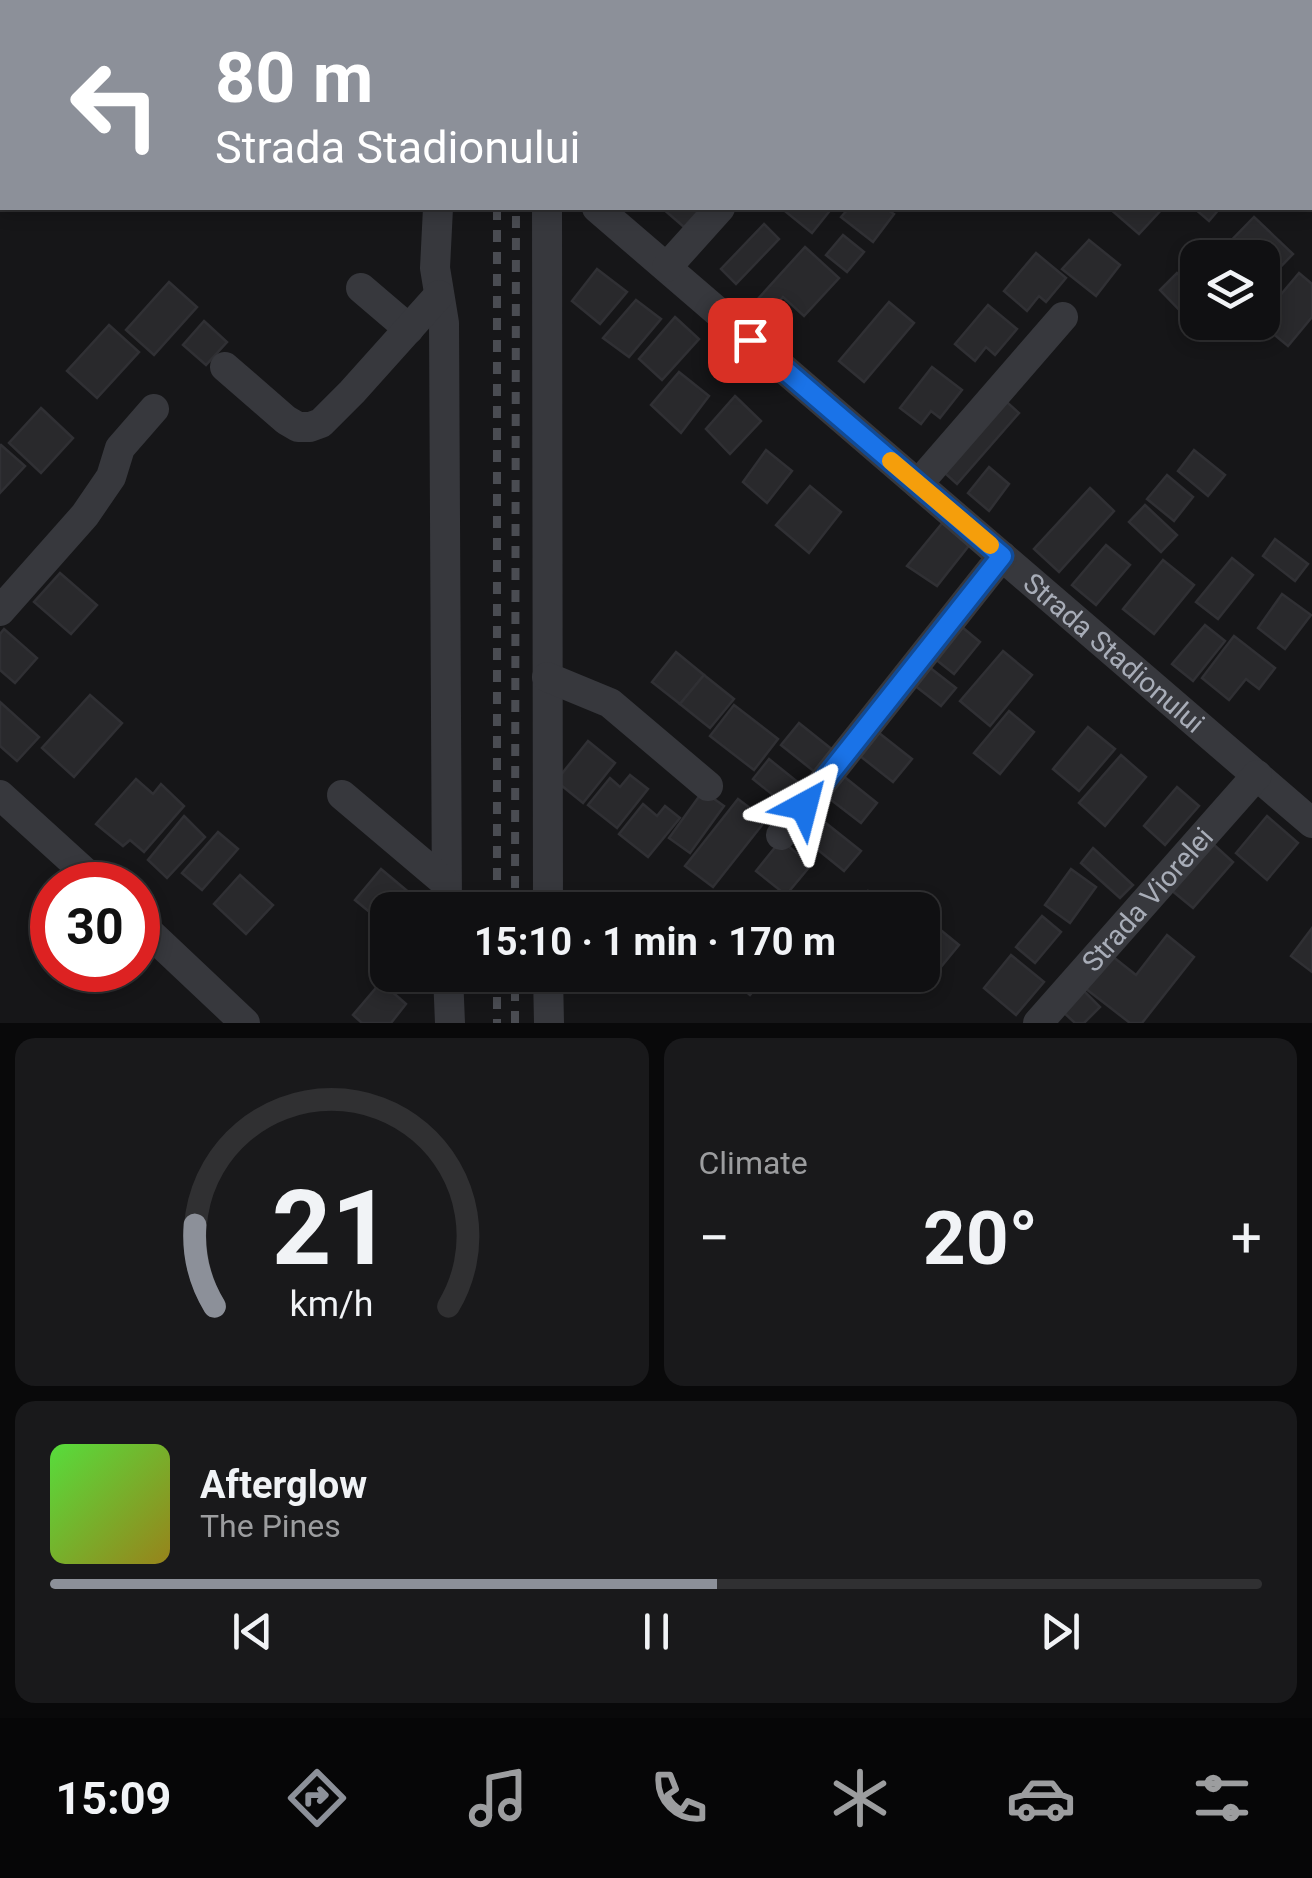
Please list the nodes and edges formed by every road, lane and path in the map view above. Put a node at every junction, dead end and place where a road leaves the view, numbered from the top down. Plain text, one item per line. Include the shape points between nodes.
1 (438, 210) edge
2 (547, 210) edge
3 (599, 210) edge
4 (718, 210) edge
5 (667, 267) junction
6 (360, 288) dead end
7 (440, 295) junction
8 (1063, 317) dead end
9 (409, 329) junction
10 (225, 367) dead end
11 (154, 409) dead end
12 (918, 484) junction
13 (1002, 556) junction
14 (0, 611) edge
15 (547, 677) junction
16 (1257, 775) junction
17 (708, 786) dead end
18 (0, 795) edge
19 (342, 795) dead end
20 (1312, 822) edge
21 (782, 834) dead end
22 (73, 862) edge
23 (441, 892) edge
24 (446, 892) edge
25 (548, 892) edge
26 (160, 943) edge
27 (449, 992) edge
28 (548, 992) edge
29 (245, 1023) edge
30 (450, 1023) edge
31 (549, 1023) edge
32 (1038, 1023) edge

1 - 7 street
2 - 15 street
3 - 5 street, Strada Stadionului
4 - 5 street
5 - 12 street, Strada Stadionului
6 - 9 street
7 - 9 street
7 - 24 street
8 - 12 street
9 - 10 street via 310,427 286,420
11 - 14 street via 120,448 111,477 86,515
12 - 13 street, Strada Stadionului
13 - 16 street, Strada Stadionului
13 - 21 street
15 - 17 street via 610,703
15 - 25 street
16 - 20 street, Strada Stadionului
16 - 32 street, Strada Viorelei
18 - 22 street
19 - 23 street
26 - 29 street
27 - 30 street
28 - 31 street

